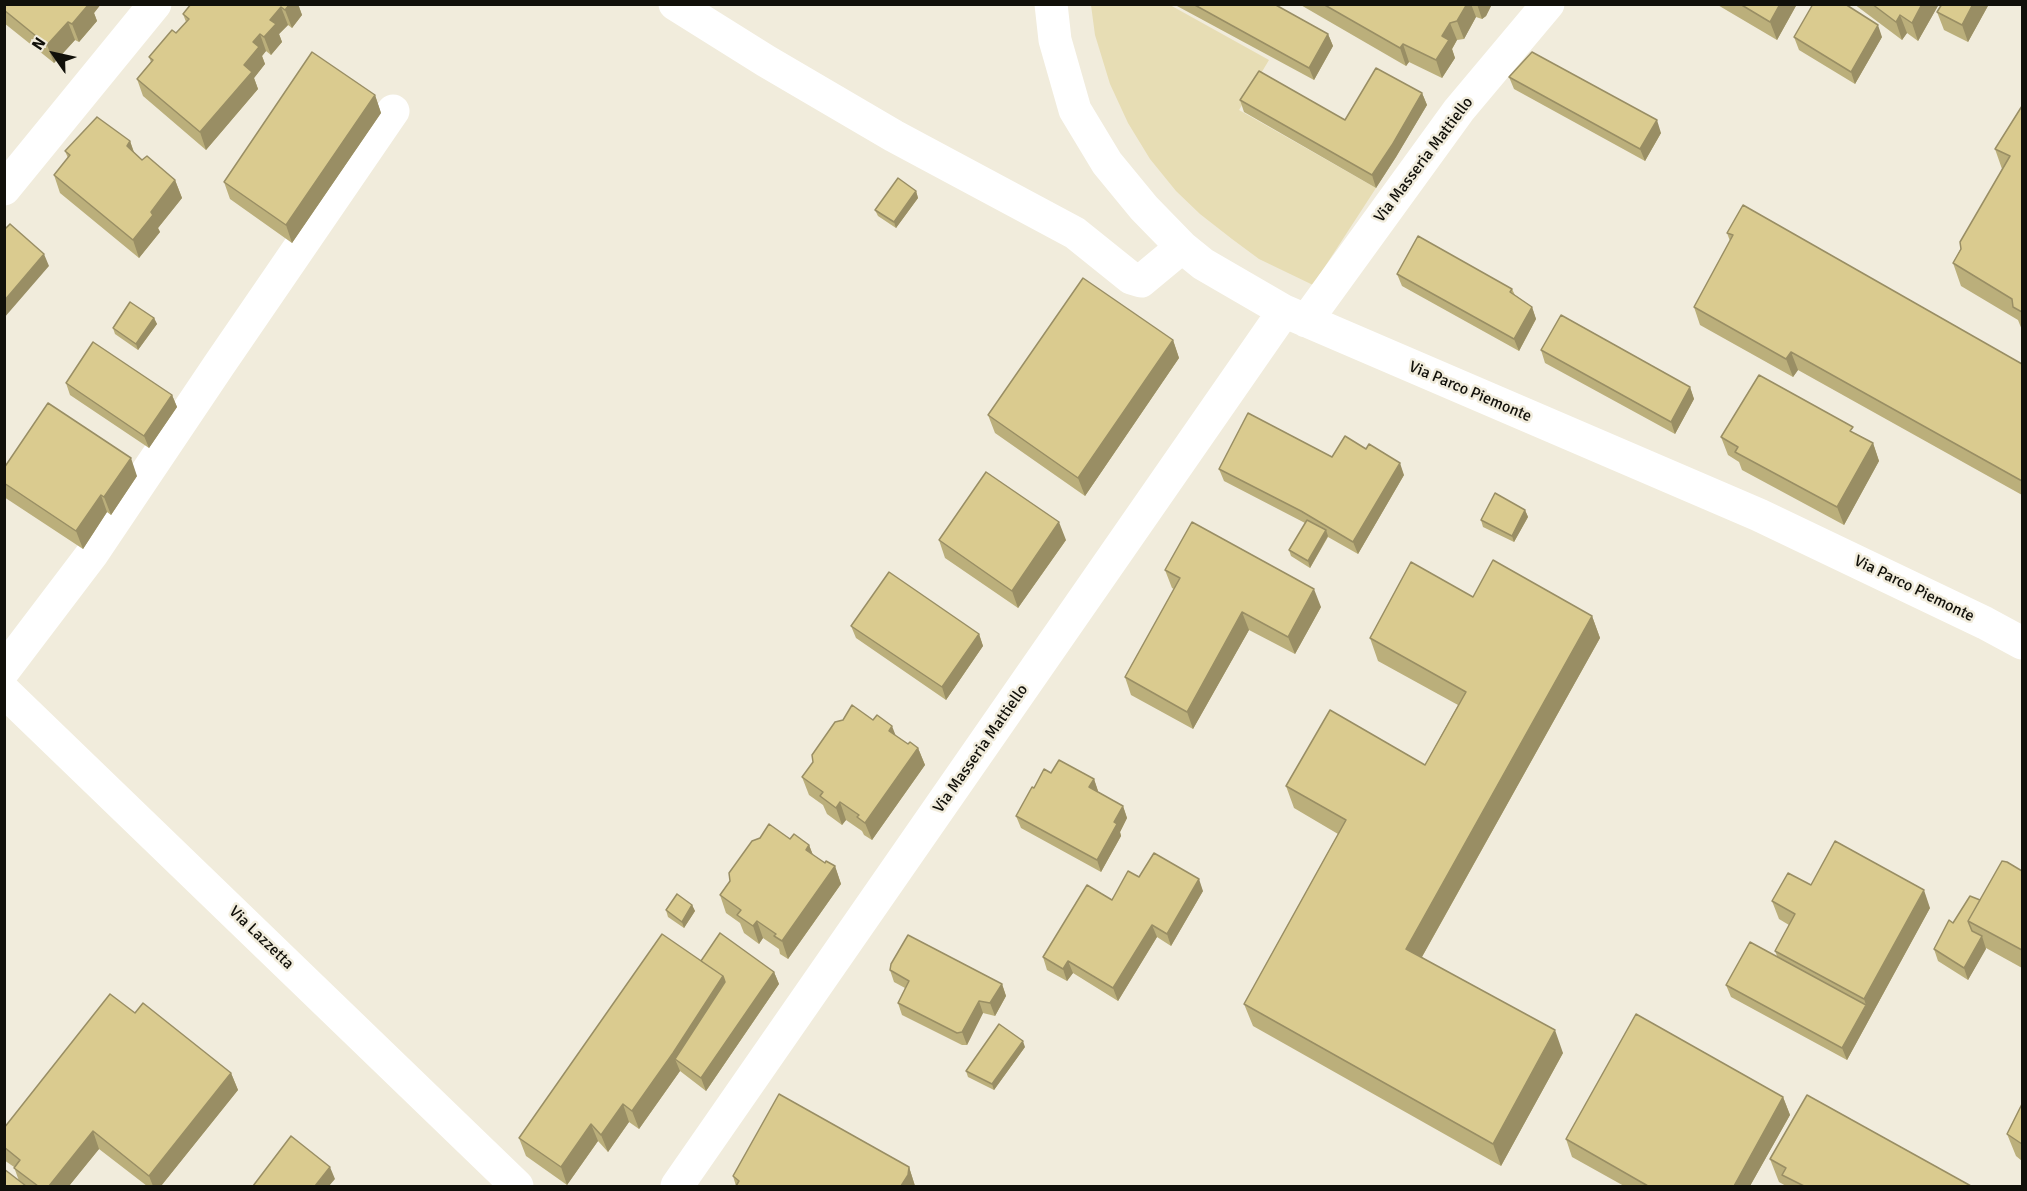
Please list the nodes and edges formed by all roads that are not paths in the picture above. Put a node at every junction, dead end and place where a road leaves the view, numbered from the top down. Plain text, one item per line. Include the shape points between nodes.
1 (155, 4) edge
2 (675, 4) edge
3 (1051, 4) edge
4 (1548, 4) edge
5 (393, 111) dead end
6 (4, 189) edge
7 (1182, 247) junction
8 (1295, 316) junction
9 (2022, 643) edge
10 (4, 670) edge
11 (4, 691) edge
12 (517, 1186) edge
13 (677, 1186) edge

1 - 6 street
2 - 7 street via 894,136 1075,233 1131,278 1142,281
3 - 7 street, Via Parco Piemonte via 1055,40 1075,110 1107,163
4 - 8 street, Via Masseria Mattiello
5 - 10 street via 92,554
7 - 8 street, Via Parco Piemonte via 1203,264
8 - 9 street, Via Parco Piemonte via 1759,515
8 - 13 street, Via Masseria Mattiello
11 - 12 street, Via Lazzetta

